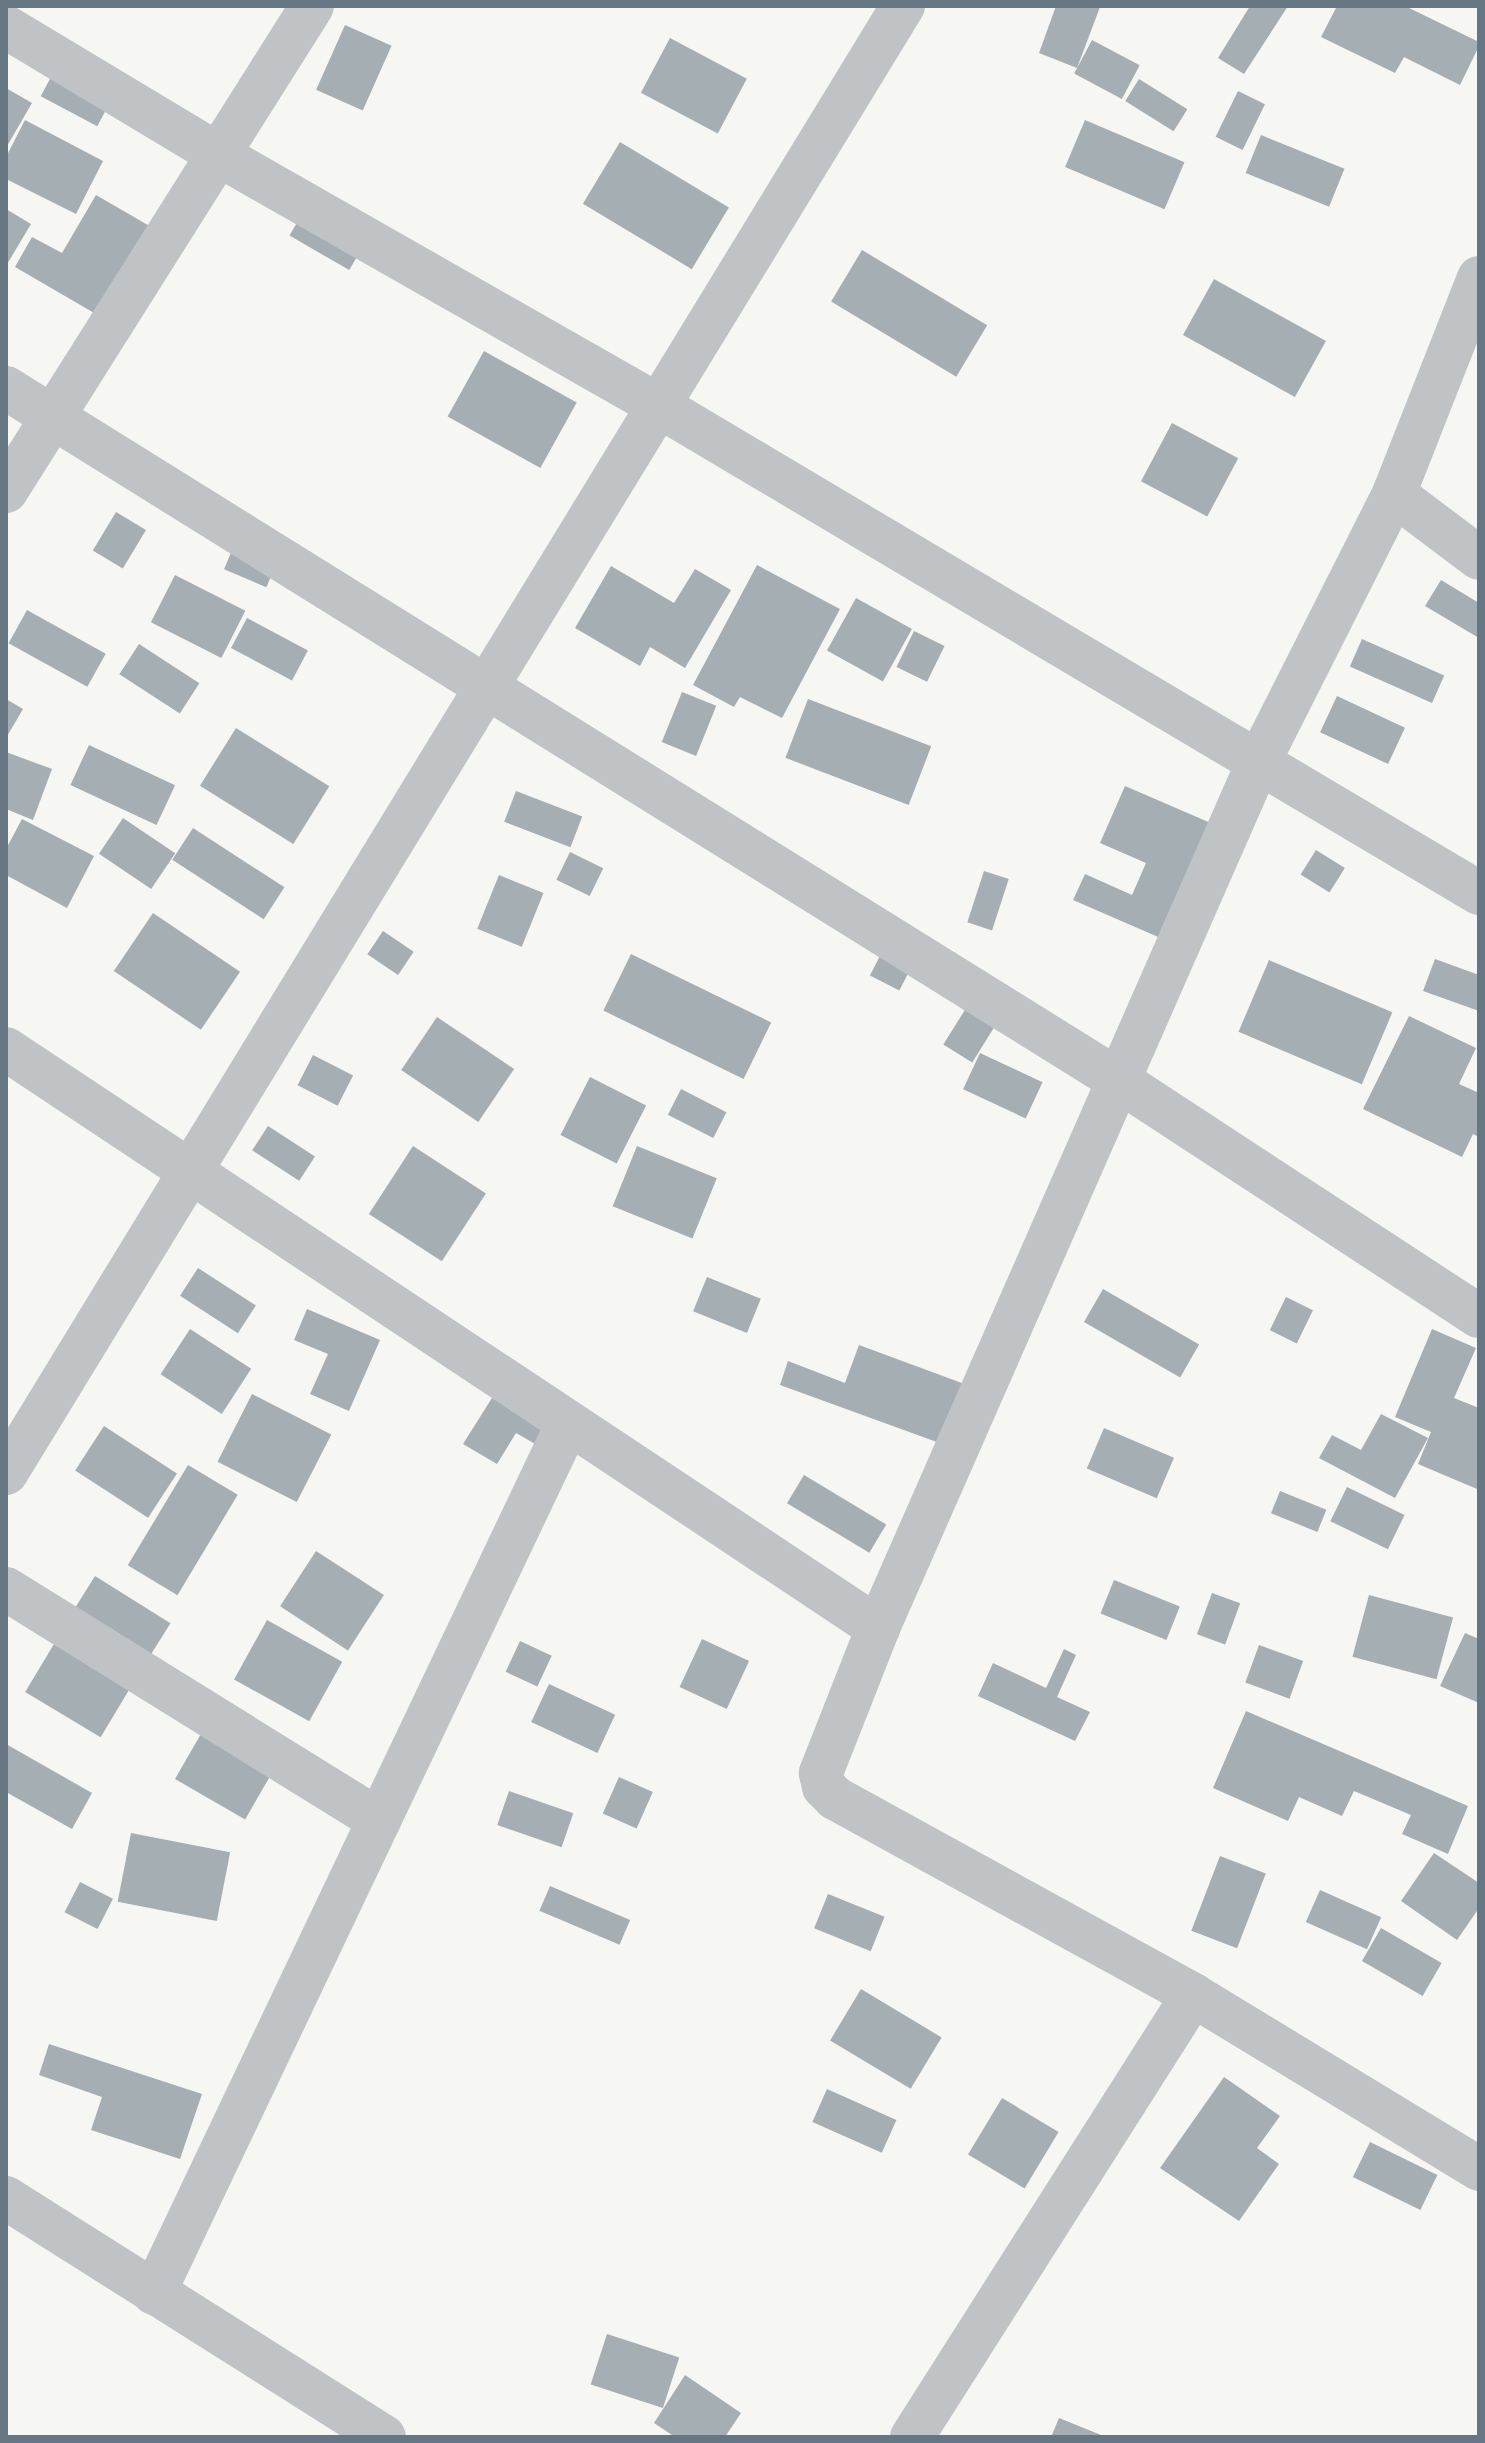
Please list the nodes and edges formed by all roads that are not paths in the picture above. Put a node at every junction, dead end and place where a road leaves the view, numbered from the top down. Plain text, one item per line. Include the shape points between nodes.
1 (312, 6) edge
2 (903, 6) edge
3 (6, 27) edge
4 (219, 155) junction
5 (1479, 278) edge
6 (6, 388) edge
7 (659, 406) junction
8 (54, 417) junction
9 (6, 491) edge
10 (1394, 494) junction
11 (1479, 558) edge
12 (488, 690) junction
13 (1258, 763) junction
14 (1479, 893) edge
15 (6, 1049) edge
16 (1118, 1080) junction
17 (192, 1172) junction
18 (1479, 1316) edge
19 (567, 1425) junction
20 (6, 1473) edge
21 (6, 1589) edge
22 (878, 1628) junction
23 (379, 1820) junction
24 (1193, 1995) junction
25 (1479, 2169) edge
26 (6, 2198) edge
27 (154, 2293) junction
28 (384, 2437) edge
29 (912, 2437) edge

1 - 4 street
2 - 7 street
3 - 4 street
4 - 7 street
4 - 8 street
5 - 10 street
6 - 8 street
7 - 12 street
7 - 13 street
8 - 9 street
8 - 12 street
10 - 11 street
10 - 13 street
12 - 16 street
12 - 17 street
13 - 14 street
13 - 16 street
15 - 17 street
16 - 18 street
16 - 22 street
17 - 19 street
17 - 20 street
19 - 22 street
19 - 23 street
21 - 23 street
22 - 24 street via 821,1773 824,1787 835,1798
23 - 27 street
24 - 25 street
24 - 29 street
26 - 27 street
27 - 28 street

